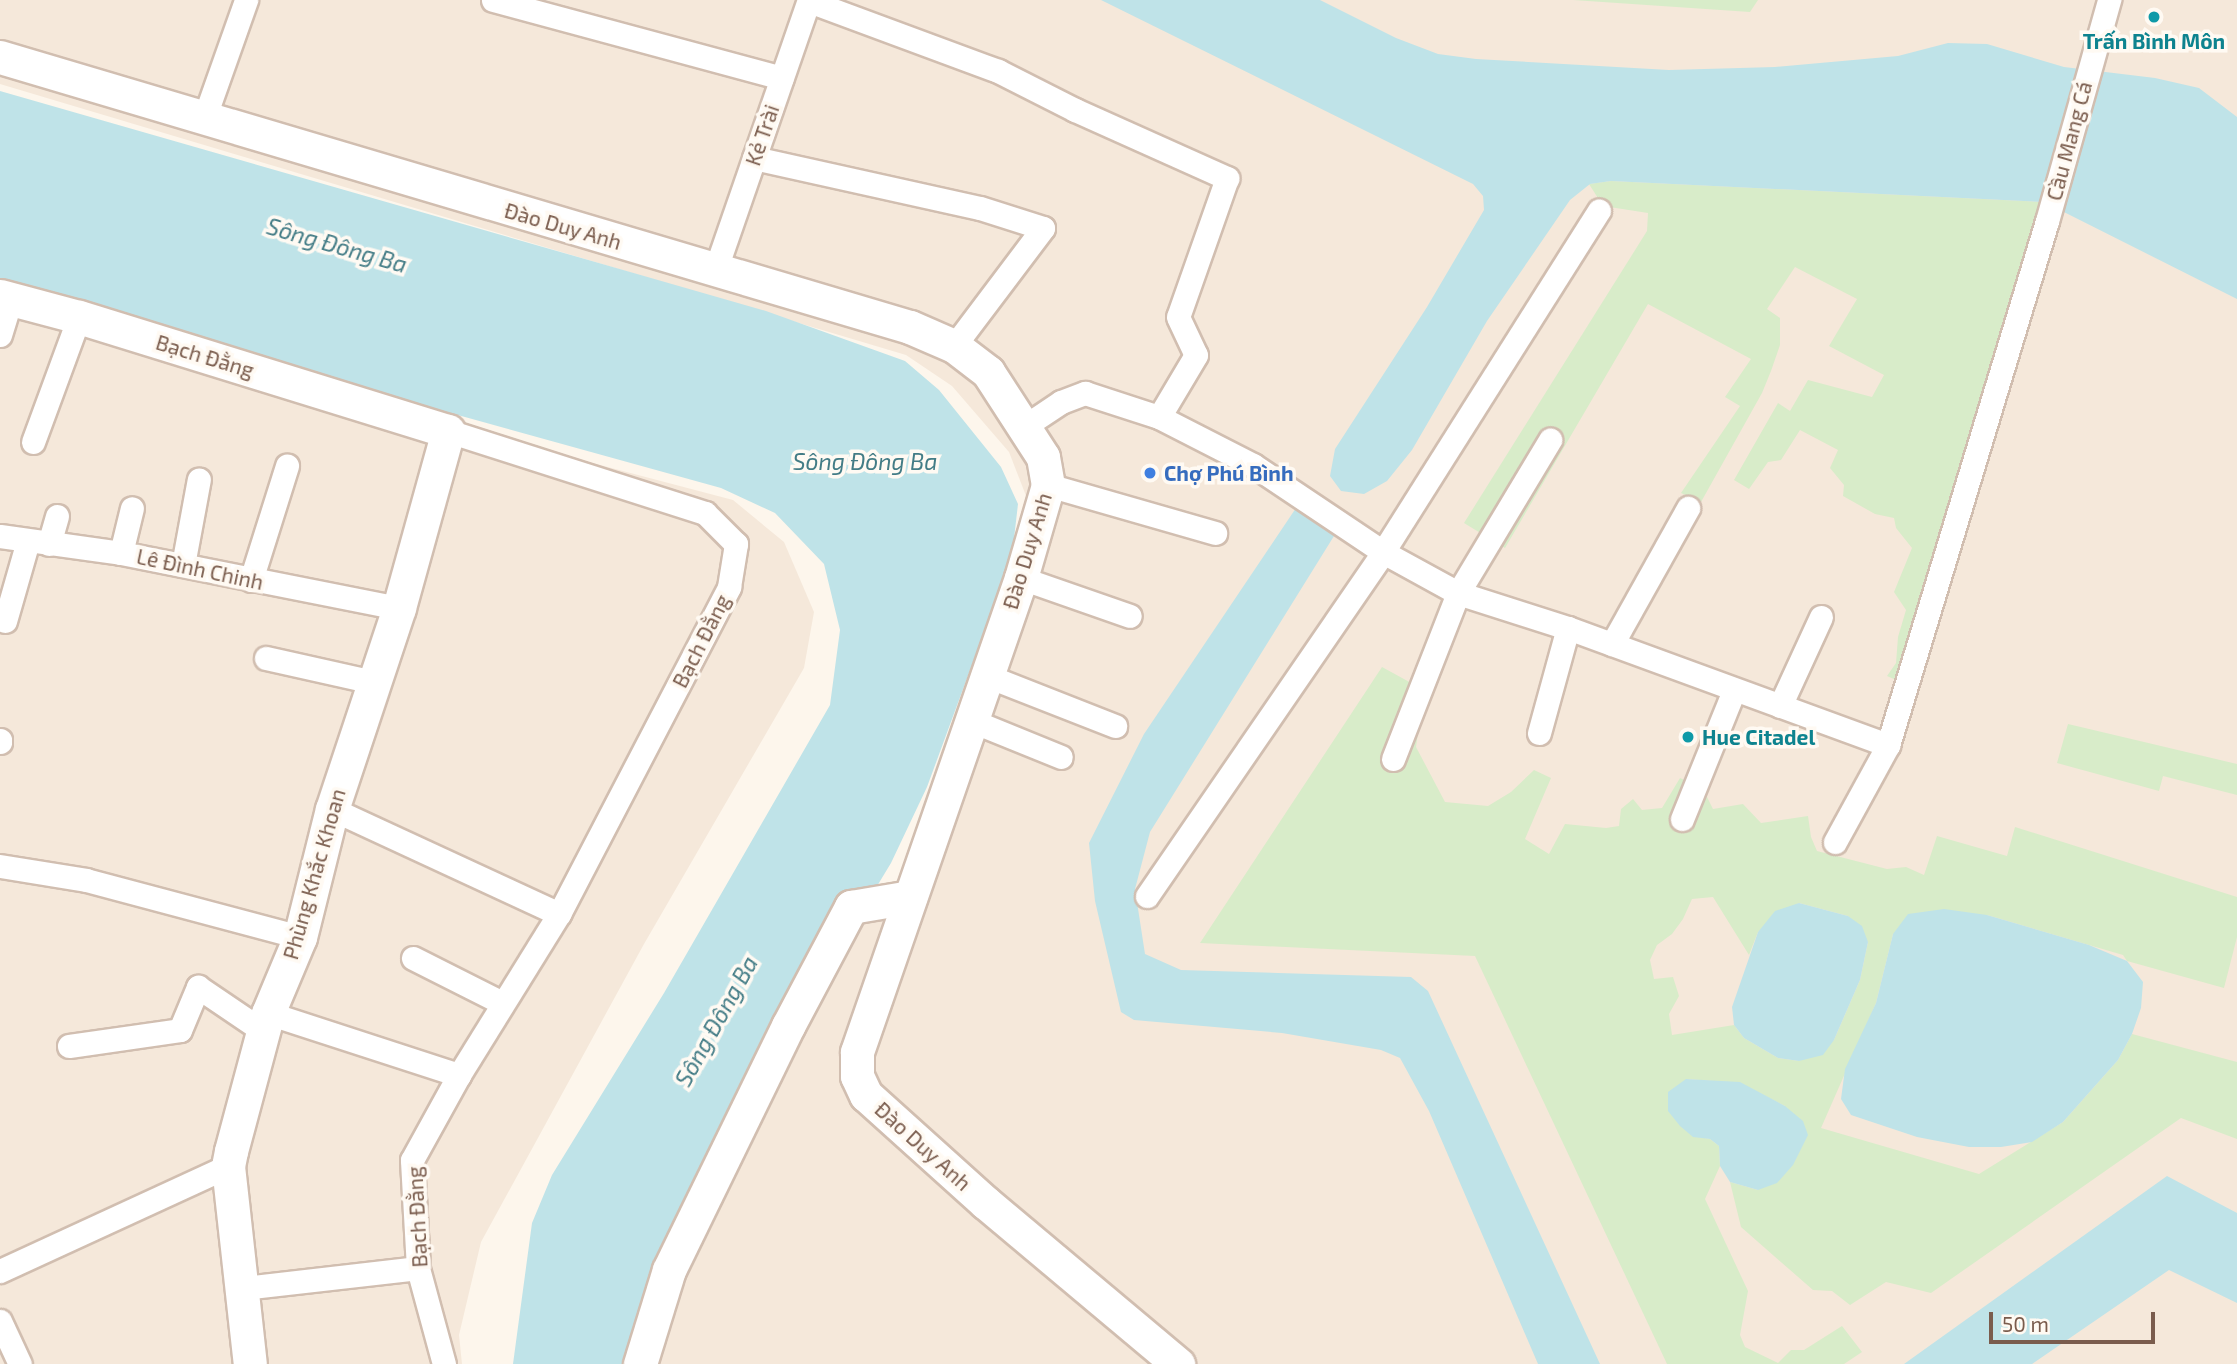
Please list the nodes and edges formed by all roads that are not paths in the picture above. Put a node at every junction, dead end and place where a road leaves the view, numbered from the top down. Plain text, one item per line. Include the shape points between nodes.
1 (246, 0) edge
2 (493, 0) edge
3 (809, 0) edge
4 (2106, 10) edge
5 (0, 57) edge
6 (782, 78) junction
7 (205, 116) junction
8 (754, 158) junction
9 (1599, 210) dead end
10 (715, 271) junction
11 (6, 298) edge
12 (79, 317) junction
13 (0, 335) edge
14 (954, 346) junction
15 (1159, 417) junction
16 (1025, 426) junction
17 (448, 431) junction
18 (1550, 440) dead end
19 (33, 442) dead end
20 (287, 466) dead end
21 (199, 479) dead end
22 (1048, 485) junction
23 (132, 508) dead end
24 (1688, 508) dead end
25 (57, 516) dead end
26 (1215, 533) dead end
27 (0, 536) edge
28 (38, 542) junction
29 (1383, 552) junction
30 (121, 553) junction
31 (183, 565) junction
32 (1021, 578) junction
33 (251, 580) junction
34 (1458, 593) junction
35 (399, 608) junction
36 (1130, 616) dead end
37 (1821, 617) dead end
38 (5, 621) dead end
39 (1568, 628) junction
40 (1612, 644) junction
41 (266, 658) dead end
42 (985, 675) junction
43 (373, 682) junction
44 (1734, 690) junction
45 (1780, 705) junction
46 (970, 720) junction
47 (1115, 726) dead end
48 (1539, 733) dead end
49 (1888, 745) junction
50 (1061, 757) dead end
51 (1393, 759) dead end
52 (332, 809) junction
53 (1682, 819) dead end
54 (1835, 842) dead end
55 (0, 866) edge
56 (1147, 896) dead end
57 (910, 897) junction
58 (559, 914) junction
59 (300, 937) junction
60 (413, 957) dead end
61 (502, 1003) junction
62 (265, 1022) junction
63 (69, 1046) dead end
64 (459, 1075) junction
65 (229, 1167) junction
66 (418, 1268) junction
67 (0, 1271) edge
68 (243, 1288) junction
69 (0, 1321) edge
70 (20, 1364) edge
71 (250, 1364) edge
72 (444, 1364) edge
73 (640, 1364) edge
74 (1178, 1364) edge

1 - 7 street
2 - 6 street
3 - 6 street, Kẻ Trài
3 - 15 street via 998,71 1227,178 1178,317 1196,355
4 - 49 street, Cầu Mang Cá
5 - 7 main road, Đào Duy Anh
6 - 8 street, Kẻ Trài
7 - 10 main road, Đào Duy Anh
8 - 10 street, Kẻ Trài
8 - 14 street via 980,208 1044,228
9 - 29 street
10 - 14 main road, Đào Duy Anh via 909,327
11 - 12 main road, Bạch Đằng
11 - 13 street
12 - 17 main road, Bạch Đằng
12 - 19 street
14 - 16 main road, Đào Duy Anh via 988,372
15 - 16 street via 1086,393 1061,402
15 - 29 street via 1253,465
16 - 22 main road, Đào Duy Anh via 1043,457
17 - 35 main road, Phùng Khắc Khoan
17 - 58 street, Bạch Đằng via 705,513 736,544 729,587
18 - 34 street
20 - 33 street
21 - 31 street
22 - 26 street
22 - 32 main road, Đào Duy Anh
23 - 30 street
24 - 40 street
25 - 28 street
27 - 28 street, Lê Đình Chinh
28 - 30 street, Lê Đình Chinh
28 - 38 street
29 - 34 street
29 - 56 street
30 - 31 street, Lê Đình Chinh
31 - 33 street, Lê Đình Chinh
32 - 36 street
32 - 42 main road, Đào Duy Anh
33 - 35 street, Lê Đình Chinh
34 - 39 street
34 - 51 street
35 - 43 main road, Phùng Khắc Khoan
37 - 45 street
39 - 40 street
39 - 48 street
40 - 44 street
41 - 43 street
42 - 46 main road, Đào Duy Anh
42 - 47 street
43 - 52 main road, Phùng Khắc Khoan
44 - 45 street
44 - 53 street
45 - 49 street
46 - 50 street
46 - 57 main road, Đào Duy Anh
49 - 54 street, Cầu Mang Cá
52 - 58 street
52 - 59 main road, Phùng Khắc Khoan
55 - 59 street via 86,880
57 - 73 main road via 851,907 669,1270
57 - 74 main road, Đào Duy Anh via 857,1052 857,1076 866,1095
58 - 61 street, Bạch Đằng
59 - 62 main road, Phùng Khắc Khoan
60 - 61 street
61 - 64 street, Bạch Đằng
62 - 63 street via 198,988 180,1030
62 - 64 street
62 - 65 main road, Phùng Khắc Khoan
64 - 66 street, Bạch Đằng via 412,1160
65 - 67 street
65 - 68 main road, Phùng Khắc Khoan
66 - 68 street
66 - 72 street, Bạch Đằng
68 - 71 main road, Phùng Khắc Khoan
69 - 70 street

